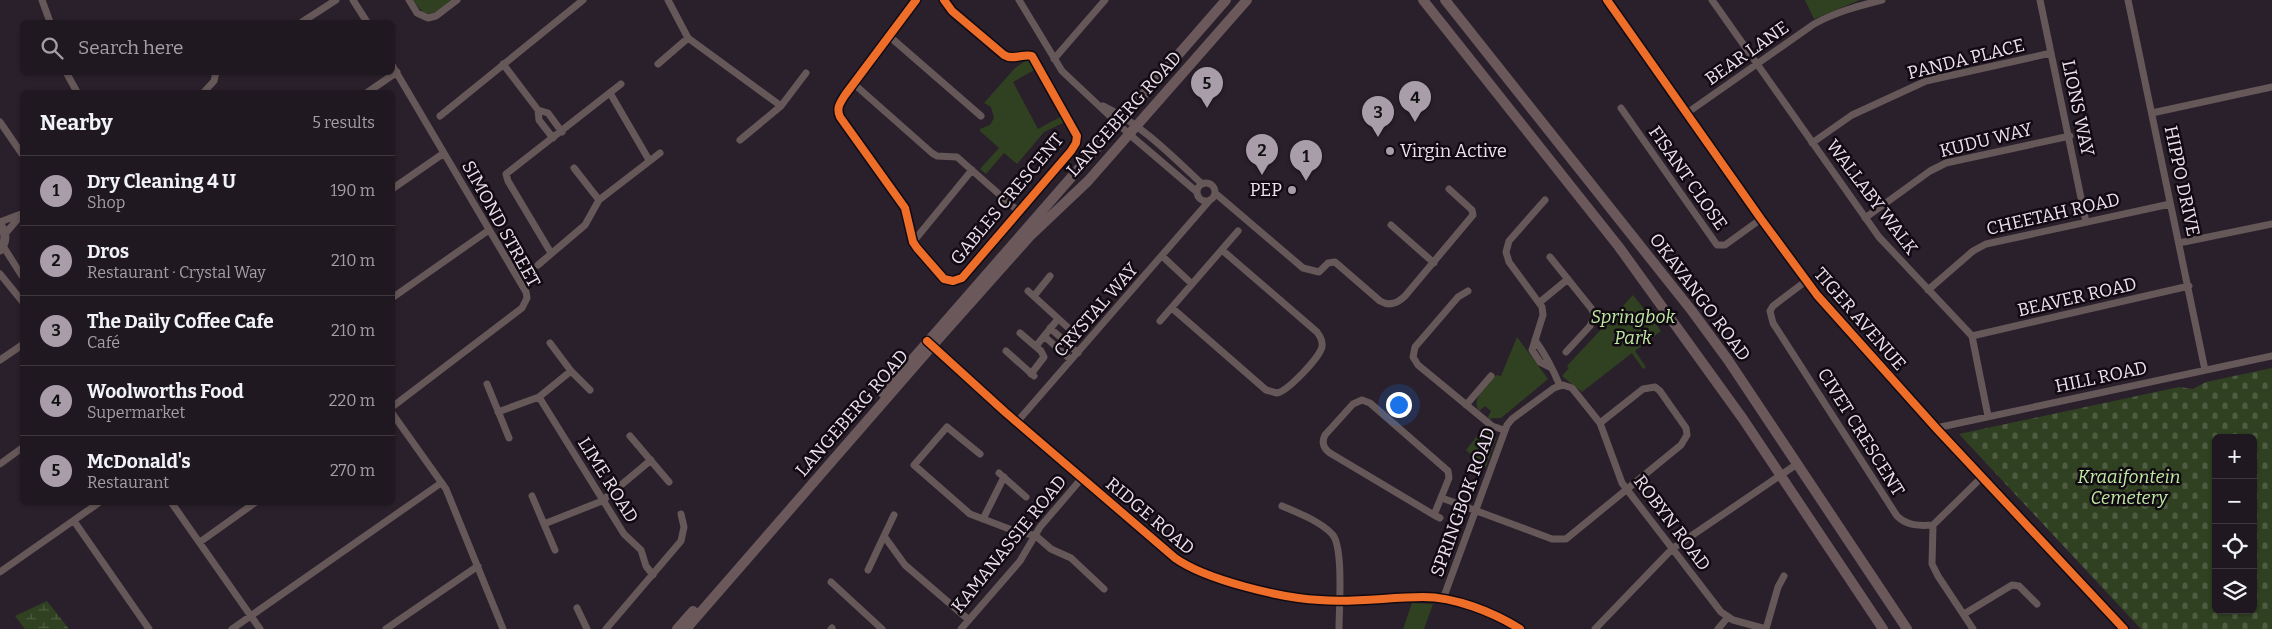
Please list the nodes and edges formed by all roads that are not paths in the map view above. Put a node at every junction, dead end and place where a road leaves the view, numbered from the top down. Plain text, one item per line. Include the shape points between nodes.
1 (42, 0) edge
2 (336, 0) edge
3 (353, 0) edge
4 (409, 0) edge
5 (457, 0) edge
6 (583, 0) edge
7 (668, 0) edge
8 (916, 0) edge
9 (944, 0) edge
10 (1019, 0) edge
11 (1105, 0) edge
12 (1226, 0) edge
13 (1247, 0) edge
14 (1423, 0) edge
15 (1445, 0) edge
16 (1607, 0) edge
17 (1712, 0) edge
18 (1882, 0) edge
19 (2040, 0) edge
20 (2128, 0) edge
21 (49, 20) edge
22 (305, 20) edge
23 (366, 20) edge
24 (889, 36) junction
25 (688, 38) junction
26 (2051, 53) junction
27 (1054, 59) junction
28 (503, 64) junction
29 (658, 64) dead end
30 (1756, 64) junction
31 (395, 69) edge
32 (397, 72) joint
33 (806, 73) dead end
34 (68, 75) edge
35 (215, 75) edge
36 (393, 75) edge
37 (622, 84) dead end
38 (854, 84) junction
39 (2272, 87) edge
40 (76, 90) edge
41 (206, 90) edge
42 (371, 90) edge
43 (610, 93) junction
44 (781, 106) junction
45 (1620, 108) dead end
46 (538, 110) junction
47 (1687, 113) junction
48 (2152, 113) junction
49 (440, 116) dead end
50 (981, 116) dead end
51 (1120, 119) junction
52 (0, 122) edge
53 (1132, 130) junction
54 (562, 132) junction
55 (2070, 136) junction
56 (553, 138) junction
57 (740, 140) dead end
58 (1812, 143) junction
59 (20, 151) edge
60 (444, 152) junction
61 (660, 153) dead end
62 (649, 160) junction
63 (574, 168) dead end
64 (972, 170) junction
65 (1202, 184) junction
66 (395, 186) edge
67 (1449, 188) dead end
68 (1197, 192) junction
69 (1213, 197) junction
70 (1201, 199) junction
71 (599, 200) junction
72 (1545, 200) dead end
73 (2170, 204) junction
74 (1018, 211) junction
75 (20, 214) edge
76 (20, 215) edge
77 (1196, 216) junction
78 (1865, 218) junction
79 (1761, 219) junction
80 (2086, 222) junction
81 (0, 223) edge
82 (2272, 224) edge
83 (1391, 225) dead end
84 (489, 230) junction
85 (1238, 231) dead end
86 (5, 234) junction
87 (913, 242) junction
88 (2179, 243) junction
89 (2, 248) edge
90 (1222, 250) junction
91 (551, 253) junction
92 (1162, 256) junction
93 (1550, 257) dead end
94 (1434, 263) junction
95 (538, 265) dead end
96 (20, 273) edge
97 (0, 274) edge
98 (1050, 276) dead end
99 (1568, 279) junction
100 (1806, 281) junction
101 (1192, 284) junction
102 (2189, 286) junction
103 (1928, 290) junction
104 (1468, 291) dead end
105 (395, 296) edge
106 (20, 299) edge
107 (1540, 302) junction
108 (1172, 308) junction
109 (1058, 319) junction
110 (1160, 321) dead end
111 (1050, 328) junction
112 (1020, 333) dead end
113 (1075, 334) dead end
114 (1044, 336) junction
115 (1972, 336) junction
116 (550, 343) dead end
117 (930, 343) junction
118 (1066, 343) junction
119 (20, 346) edge
120 (1036, 346) junction
121 (1060, 350) junction
122 (1006, 351) dead end
123 (1566, 352) dead end
124 (1078, 353) junction
125 (2272, 356) edge
126 (0, 360) edge
127 (1071, 360) junction
128 (571, 370) junction
129 (2205, 370) junction
130 (1491, 376) dead end
131 (487, 384) dead end
132 (1562, 385) junction
133 (590, 390) dead end
134 (540, 397) junction
135 (395, 405) edge
136 (1466, 405) junction
137 (498, 412) junction
138 (1988, 416) junction
139 (395, 417) edge
140 (1017, 422) junction
141 (1600, 422) junction
142 (1936, 428) junction
143 (1504, 430) junction
144 (630, 436) dead end
145 (509, 438) dead end
146 (20, 449) edge
147 (980, 454) dead end
148 (651, 460) junction
149 (0, 464) edge
150 (1798, 464) junction
151 (1780, 475) junction
152 (1982, 477) junction
153 (1082, 478) junction
154 (441, 482) junction
155 (669, 482) dead end
156 (1627, 489) junction
157 (532, 496) dead end
158 (1026, 497) dead end
159 (1442, 498) junction
160 (602, 500) junction
161 (96, 505) edge
162 (173, 505) edge
163 (252, 505) edge
164 (1282, 506) dead end
165 (1476, 512) junction
166 (681, 514) dead end
167 (894, 515) dead end
168 (983, 519) junction
169 (74, 521) junction
170 (544, 524) junction
171 (1933, 525) junction
172 (884, 536) junction
173 (1036, 536) junction
174 (200, 542) junction
175 (1672, 549) junction
176 (555, 550) dead end
177 (478, 566) junction
178 (868, 570) dead end
179 (0, 572) edge
180 (652, 575) junction
181 (1784, 576) dead end
182 (830, 582) dead end
183 (1104, 589) dead end
184 (1444, 599) junction
185 (1338, 600) junction
186 (2038, 604) dead end
187 (577, 608) dead end
188 (1964, 614) junction
189 (251, 616) junction
190 (1728, 617) junction
191 (969, 620) junction
192 (148, 629) edge
193 (232, 629) edge
194 (260, 629) edge
195 (386, 629) edge
196 (503, 629) edge
197 (587, 629) edge
198 (606, 629) edge
199 (677, 629) edge
200 (686, 629) edge
201 (882, 629) edge
202 (961, 629) edge
203 (1339, 629) edge
204 (1520, 629) edge
205 (1595, 629) edge
206 (1718, 629) edge
207 (1766, 629) edge
208 (1883, 629) edge
209 (1907, 629) edge
210 (1973, 629) edge
211 (2124, 629) edge

1 - 21 street
2 - 22 street
3 - 23 street
4 - 5 street via 417,14 428,18 436,16
6 - 28 street
7 - 25 street
8 - 24 street, GABLES CRESCENT
9 - 74 street, GABLES CRESCENT via 952,11 1004,55 1012,58 1032,56 1077,135 1071,151
10 - 27 street
11 - 27 street
12 - 51 main road, LANGEBERG ROAD
13 - 53 main road, LANGEBERG ROAD
14 - 151 main road, OKAVANGO ROAD via 1619,247
15 - 150 main road, OKAVANGO ROAD via 1692,311
16 - 47 street, TIGER AVENUE
17 - 30 street, WALLABY WALK
18 - 30 street, BEAR LANE via 1831,15
19 - 26 street, LIONS WAY
20 - 48 street, HIPPO DRIVE
24 - 38 street, GABLES CRESCENT
24 - 50 street
25 - 29 street
25 - 44 street
26 - 55 street, LIONS WAY
26 - 58 street, PANDA PLACE via 1926,81 1852,116
27 - 51 street via 1095,102
28 - 46 street
28 - 49 street
30 - 47 street, BEAR LANE
30 - 58 street, WALLABY WALK
31 - 32 street, SIMOND STREET
32 - 60 street, SIMOND STREET
33 - 44 street
34 - 40 street
35 - 41 street
36 - 42 street
37 - 43 street
38 - 64 street via 932,153 957,157
38 - 87 street, GABLES CRESCENT via 838,106 840,117 905,208
39 - 48 street
43 - 54 street
43 - 62 street
44 - 57 street
45 - 79 street, FISANT CLOSE via 1717,245 1725,245
46 - 54 street via 548,113
46 - 56 street via 540,120
47 - 79 street, TIGER AVENUE
48 - 73 street, HIPPO DRIVE
51 - 53 street
51 - 117 main road, LANGEBERG ROAD
52 - 59 street
53 - 65 street via 1150,136
53 - 68 street
53 - 117 main road, LANGEBERG ROAD via 1088,181 1031,235
54 - 56 street
55 - 78 street, KUDU WAY via 1946,163
55 - 80 street, LIONS WAY
56 - 91 street via 506,177
58 - 78 street, WALLABY WALK
60 - 66 street
60 - 84 street, SIMOND STREET
61 - 62 street
62 - 71 street
63 - 71 street
64 - 74 street
64 - 87 street
65 - 68 street
65 - 69 street via 1212,185
67 - 94 street via 1472,210 1473,215
68 - 70 street
69 - 70 street
69 - 77 street, CRYSTAL WAY
69 - 94 street via 1225,201 1303,268 1319,272 1328,263 1335,262 1385,304 1399,302
70 - 77 street, CRYSTAL WAY
71 - 91 street via 586,225
72 - 107 street via 1510,242 1506,252 1509,262
73 - 80 street, CHEETAH ROAD
73 - 88 street, HIPPO DRIVE
74 - 87 street, GABLES CRESCENT via 958,280 944,279
75 - 81 street
76 - 86 street
77 - 92 street, CRYSTAL WAY
78 - 103 street, WALLABY WALK
79 - 100 street, TIGER AVENUE
80 - 103 street, CHEETAH ROAD via 1986,244
81 - 86 street
82 - 88 street
83 - 94 street
84 - 105 street
84 - 135 street, SIMOND STREET via 526,292 526,304
85 - 90 street
86 - 89 street
88 - 102 street, HIPPO DRIVE
89 - 96 street
90 - 101 street
90 - 108 street via 1321,338 1320,352 1289,388 1277,393 1266,390
91 - 95 street
92 - 101 street
92 - 124 street, CRYSTAL WAY
93 - 99 street
97 - 106 street
98 - 109 street via 1031,293
99 - 107 street
99 - 123 street via 1595,316
100 - 142 street, TIGER AVENUE
100 - 171 street, CIVET CRESCENT via 1773,306 1770,311 1773,323 1897,516 1911,524
101 - 108 street
102 - 115 street, BEAVER ROAD
102 - 129 street, HIPPO DRIVE
103 - 115 street, WALLABY WALK
104 - 136 street via 1458,297 1415,347 1413,354 1418,365
107 - 132 street via 1543,315 1535,340
108 - 110 street
109 - 111 street
109 - 113 street
111 - 114 street
111 - 118 street
112 - 120 street
114 - 120 street
114 - 121 street
115 - 138 street
116 - 128 street
117 - 140 street, RIDGE ROAD
117 - 199 main road, LANGEBERG ROAD
117 - 200 main road, LANGEBERG ROAD
118 - 121 street
118 - 124 street
119 - 126 street
120 - 122 street via 1044,357 1033,375
121 - 127 street
124 - 127 street, CRYSTAL WAY
125 - 129 street, HILL ROAD
127 - 140 street, CRYSTAL WAY
128 - 133 street
128 - 134 street
129 - 138 street, HILL ROAD
130 - 136 street
131 - 137 street
132 - 141 street, ROBYN ROAD via 1572,388
132 - 143 street, SPRINGBOK ROAD via 1512,419
134 - 137 street
134 - 160 street, LIME ROAD
136 - 143 street via 1492,426
137 - 145 street
138 - 142 street, HILL ROAD
139 - 154 street
140 - 153 street, RIDGE ROAD
141 - 156 street, ROBYN ROAD
141 - 156 street via 1651,387 1660,391 1686,428 1684,442
142 - 152 street, TIGER AVENUE
143 - 165 street, SPRINGBOK ROAD
144 - 148 street
146 - 149 street
147 - 168 street via 947,427 914,465 970,514
148 - 155 street
148 - 160 street
150 - 151 street
150 - 209 main road, OKAVANGO ROAD
151 - 175 street
151 - 208 main road, OKAVANGO ROAD
152 - 171 street
152 - 211 street, TIGER AVENUE
153 - 173 street, KAMANASSIE ROAD via 1050,514
153 - 185 street, RIDGE ROAD via 1193,570 1304,599
154 - 177 street
154 - 189 street
156 - 165 street via 1560,540
156 - 175 street, ROBYN ROAD
157 - 170 street
158 - 168 street via 1001,475
159 - 159 street via 1449,478 1445,467 1367,401 1359,400 1353,404 1324,438 1324,447 1330,454 1437,516
159 - 165 street
160 - 170 street
160 - 180 street, LIME ROAD via 626,537 640,549
161 - 169 street
162 - 174 street
163 - 174 street
164 - 185 street via 1320,525 1336,538
165 - 184 street, SPRINGBOK ROAD
166 - 180 street via 684,527 681,541
167 - 172 street
168 - 173 street
169 - 179 street
169 - 192 street
170 - 176 street
171 - 188 street via 1932,564
172 - 178 street
172 - 191 street via 905,565
173 - 183 street via 1052,549 1072,558
173 - 191 street, KAMANASSIE ROAD via 1020,561
174 - 189 street
175 - 190 street, ROBYN ROAD
175 - 205 street
177 - 195 street
177 - 196 street
180 - 198 street
181 - 207 street
182 - 201 street
184 - 185 street, RIDGE ROAD
184 - 204 street, RIDGE ROAD
185 - 203 street
186 - 188 street via 2019,586 2012,585
187 - 197 street
188 - 210 street
189 - 193 street
189 - 194 street
190 - 206 street
190 - 207 street
191 - 202 street, KAMANASSIE ROAD

